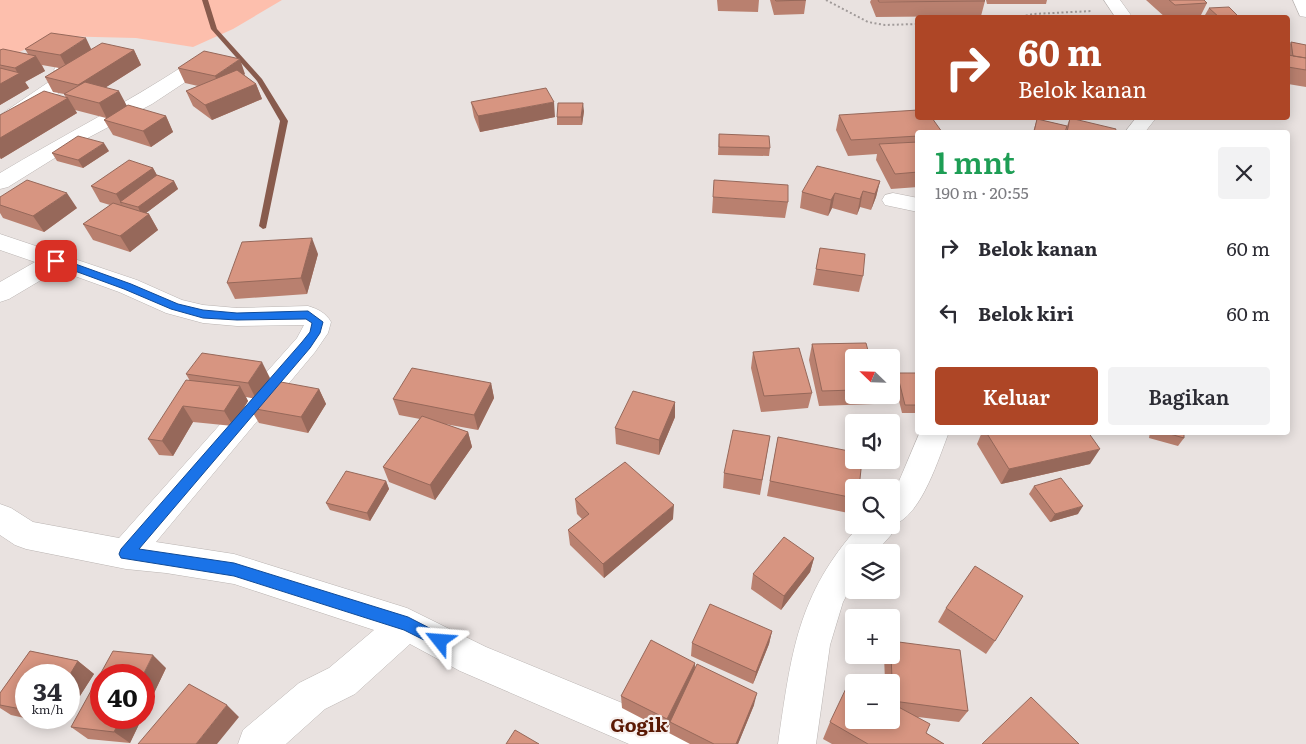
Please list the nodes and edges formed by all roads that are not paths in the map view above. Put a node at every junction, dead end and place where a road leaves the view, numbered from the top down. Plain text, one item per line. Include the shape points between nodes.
1 (1301, 0) edge
2 (1306, 12) edge
3 (192, 69) edge
4 (63, 70) edge
5 (1144, 120) edge
6 (0, 124) edge
7 (1137, 130) edge
8 (0, 182) edge
9 (893, 200) dead end
10 (915, 204) edge
11 (0, 242) edge
12 (56, 261) junction
13 (0, 293) edge
14 (934, 435) edge
15 (900, 502) edge
16 (0, 518) edge
17 (872, 534) edge
18 (863, 544) edge
19 (126, 554) junction
20 (845, 566) edge
21 (408, 624) junction
22 (265, 741) edge
23 (674, 744) edge
24 (797, 744) edge

1 - 2 street
3 - 8 street via 145,100
4 - 6 street via 70,74 68,78
5 - 7 street
9 - 10 street
11 - 12 street
12 - 13 street
12 - 19 street via 128,286 174,307 203,314 237,317 308,315 318,322 306,345
14 - 15 street via 912,489
16 - 19 street via 26,535
17 - 18 street
19 - 21 street via 234,569
20 - 24 street via 824,602 812,646
21 - 22 street via 342,681 312,696
21 - 23 street via 473,658

